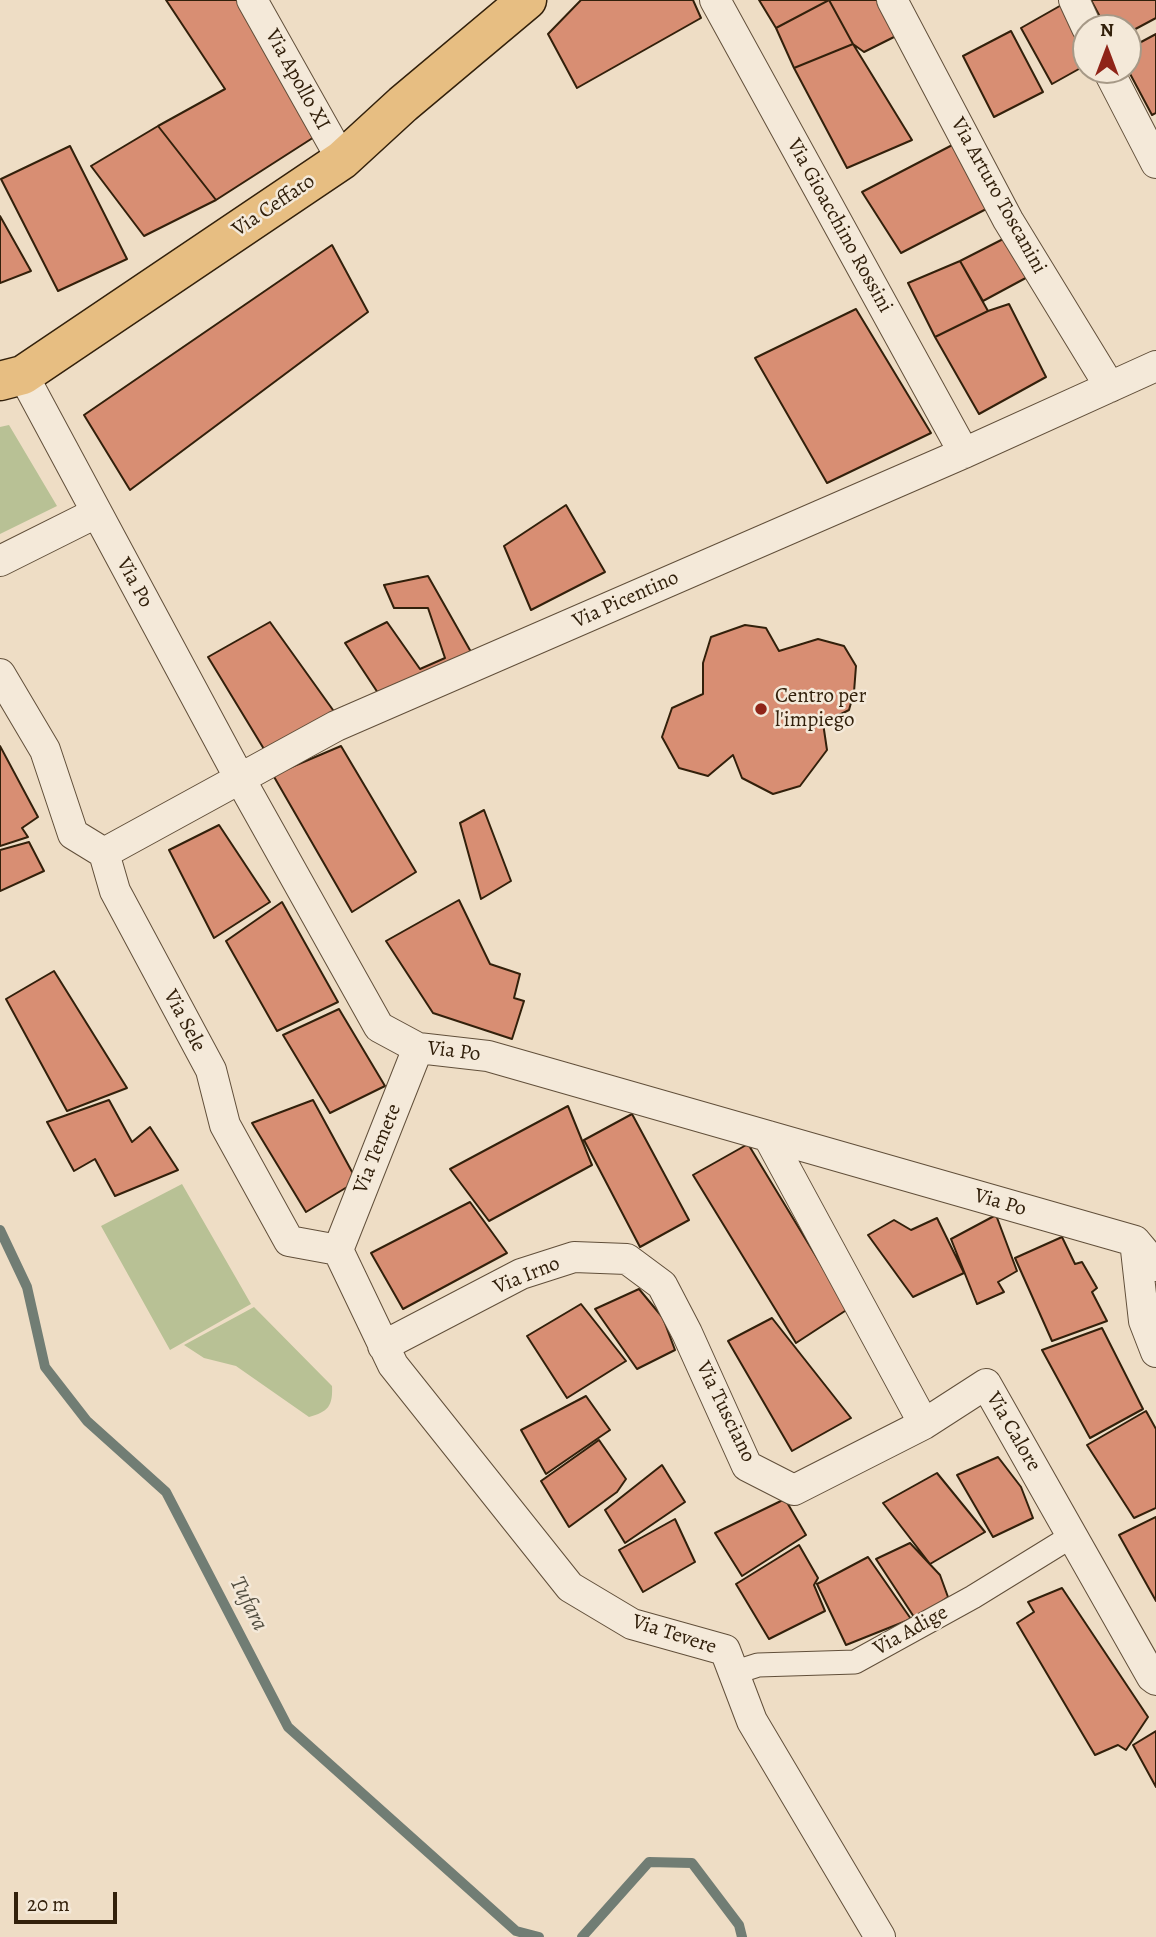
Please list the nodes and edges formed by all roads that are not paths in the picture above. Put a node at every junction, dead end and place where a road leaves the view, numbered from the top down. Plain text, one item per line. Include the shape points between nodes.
1 (252, 0) edge
2 (527, 0) edge
3 (715, 0) edge
4 (892, 0) edge
5 (1115, 84) edge
6 (342, 160) junction
7 (1156, 163) edge
8 (1156, 366) edge
9 (12, 378) edge
10 (1110, 387) junction
11 (964, 453) junction
12 (96, 513) junction
13 (0, 561) edge
14 (0, 674) edge
15 (239, 777) junction
16 (104, 853) junction
17 (418, 1048) junction
18 (768, 1136) junction
19 (1135, 1241) junction
20 (338, 1250) junction
21 (1156, 1266) edge
22 (687, 1333) joint
23 (383, 1346) junction
24 (1156, 1352) edge
25 (924, 1424) junction
26 (1072, 1536) junction
27 (733, 1673) junction
28 (1156, 1680) edge
29 (880, 1937) edge

1 - 6 street, Via Apollo XI
2 - 6 main road, Via Ceffato
3 - 11 street, Via Gioacchino Rossini
4 - 10 street, Via Arturo Toscanini via 1008,220
5 - 7 street
6 - 9 main road, Via Ceffato
8 - 10 street, Via Picentino
9 - 12 street, Via Po
10 - 11 street, Via Picentino
11 - 15 street, Via Picentino via 336,726
12 - 13 street
12 - 15 street, Via Po
14 - 16 street via 46,750 73,834
15 - 16 street, Via Picentino
15 - 17 street, Via Po via 379,1027
16 - 20 street, Via Sele via 115,891 211,1070 225,1125 289,1241
17 - 18 street, Via Po via 488,1056
17 - 20 street, Via Temete
18 - 19 street, Via Po
18 - 25 street
19 - 21 street
19 - 24 street via 1144,1321
20 - 23 street
22 - 23 street, Via Irno via 662,1285 627,1259 574,1257 521,1273
22 - 25 street, Via Tusciano via 747,1466 794,1490
23 - 27 street, Via Tevere via 393,1365 570,1587 632,1625 725,1650
25 - 26 street, Via Calore via 986,1384
26 - 27 street, Via Adige via 855,1662 758,1665
26 - 28 street, Via Calore
27 - 29 street, Via Tevere via 752,1721

